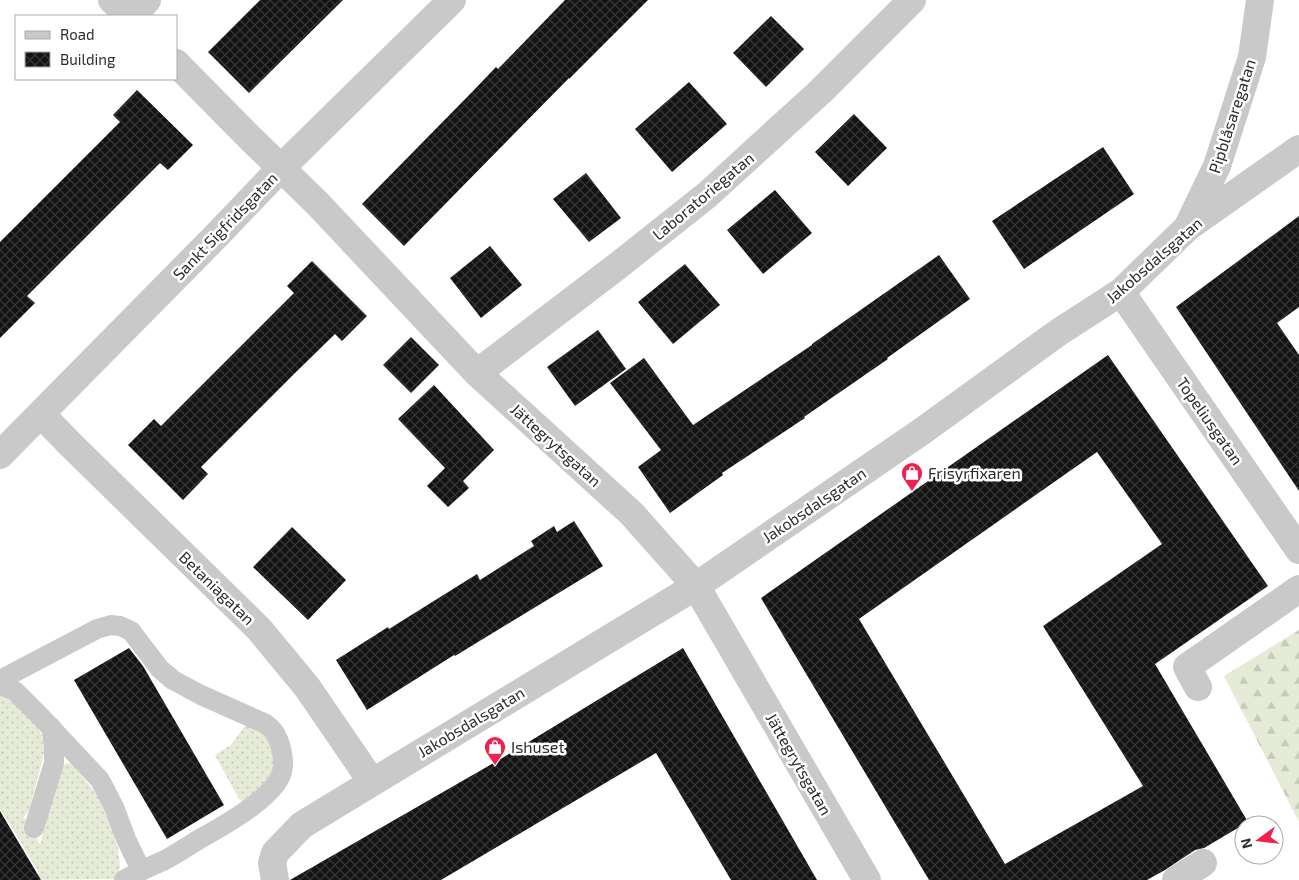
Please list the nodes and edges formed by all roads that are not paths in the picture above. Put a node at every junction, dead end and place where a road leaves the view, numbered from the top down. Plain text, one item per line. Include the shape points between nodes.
1 (112, 0) edge
2 (147, 0) edge
3 (452, 0) edge
4 (912, 0) edge
5 (1260, 0) edge
6 (131, 15) edge
7 (133, 15) edge
8 (178, 65) edge
9 (1299, 150) edge
10 (281, 168) junction
11 (1188, 228) junction
12 (1121, 292) junction
13 (477, 372) junction
14 (41, 414) junction
15 (0, 455) edge
16 (1299, 550) edge
17 (696, 586) junction
18 (1299, 589) edge
19 (0, 680) edge
20 (0, 685) edge
21 (1198, 687) dead end
22 (51, 727) junction
23 (372, 782) junction
24 (34, 828) dead end
25 (1203, 863) dead end
26 (142, 870) junction
27 (124, 880) edge
28 (275, 880) edge
29 (867, 880) edge
30 (1176, 880) edge

1 - 6 street
2 - 7 street
3 - 10 street, Sankt Sigfridsgatan
4 - 13 street, Laboratoriegatan via 821,91 707,195
5 - 11 street, Pipblåsaregatan via 1252,57 1217,166
8 - 10 street, Jättegrytsgatan
9 - 11 street, Jakobsdalsgatan
10 - 13 street, Jättegrytsgatan
10 - 14 street, Sankt Sigfridsgatan
11 - 12 street, Jakobsdalsgatan
12 - 16 street, Topeliusgatan
12 - 17 street, Jakobsdalsgatan
13 - 17 street, Jättegrytsgatan via 631,513
14 - 15 street, Sankt Sigfridsgatan
14 - 23 street, Betaniagatan via 259,629 307,686
17 - 23 street, Jakobsdalsgatan
17 - 29 street, Jättegrytsgatan
18 - 21 street via 1187,667
19 - 26 lane via 97,629 120,626 131,631 160,668 174,680 273,730 283,758 282,775 260,801 232,821
20 - 22 lane via 15,690
22 - 24 lane via 54,763
22 - 26 lane via 100,780
23 - 28 street, Jakobsdalsgatan via 302,825 275,853 272,863
25 - 30 street
26 - 27 lane

